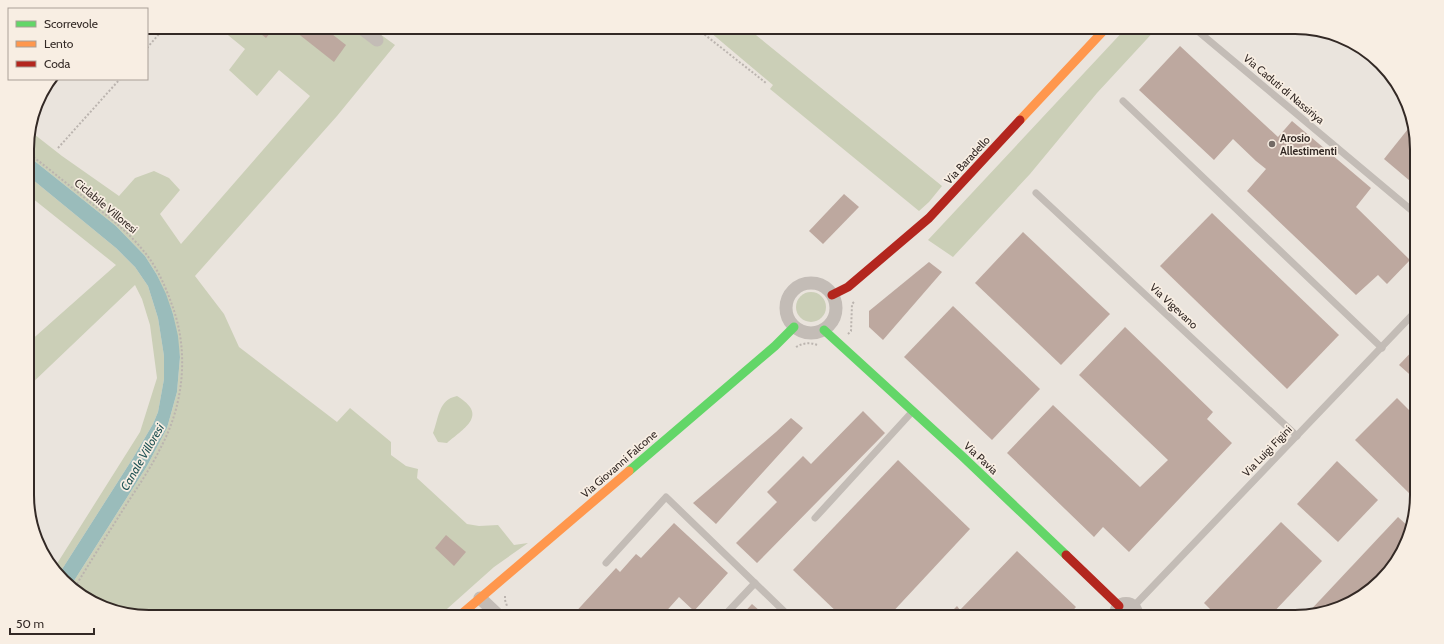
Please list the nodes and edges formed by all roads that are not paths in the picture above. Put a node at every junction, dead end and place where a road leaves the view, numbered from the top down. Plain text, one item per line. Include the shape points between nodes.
1 (369, 34) edge
2 (1099, 34) edge
3 (1201, 34) edge
4 (377, 40) dead end
5 (1123, 101) dead end
6 (1036, 193) dead end
7 (1410, 209) edge
8 (832, 295) junction
9 (1410, 318) edge
10 (794, 327) junction
11 (824, 330) junction
12 (1382, 348) junction
13 (913, 411) junction
14 (1297, 436) junction
15 (815, 518) dead end
16 (606, 563) dead end
17 (755, 583) junction
18 (480, 598) junction
19 (466, 610) edge
20 (493, 610) edge
21 (730, 610) edge
22 (783, 610) edge
23 (1116, 610) edge
24 (1118, 610) edge
25 (1134, 610) edge
26 (1136, 610) edge

1 - 4 street
2 - 8 street, Via Baradello via 928,218 848,287
3 - 7 lane, Via Caduti di Nassiriya
5 - 12 lane
6 - 14 lane, Via Vigevano
8 - 10 street via 827,288 810,282 794,288 786,303 786,312
8 - 11 street via 836,302 836,310 834,318
9 - 12 lane, Via Luigi Figini
10 - 11 street via 809,333
10 - 18 street, Via Giovanni Falcone
11 - 13 street, Via Pavia
12 - 14 lane, Via Luigi Figini
13 - 15 lane
13 - 23 street, Via Pavia
14 - 26 lane, Via Luigi Figini
16 - 17 lane via 666,497
17 - 21 lane
17 - 22 lane
18 - 19 street, Via Giovanni Falcone
18 - 20 street
24 - 25 street via 1129,603

